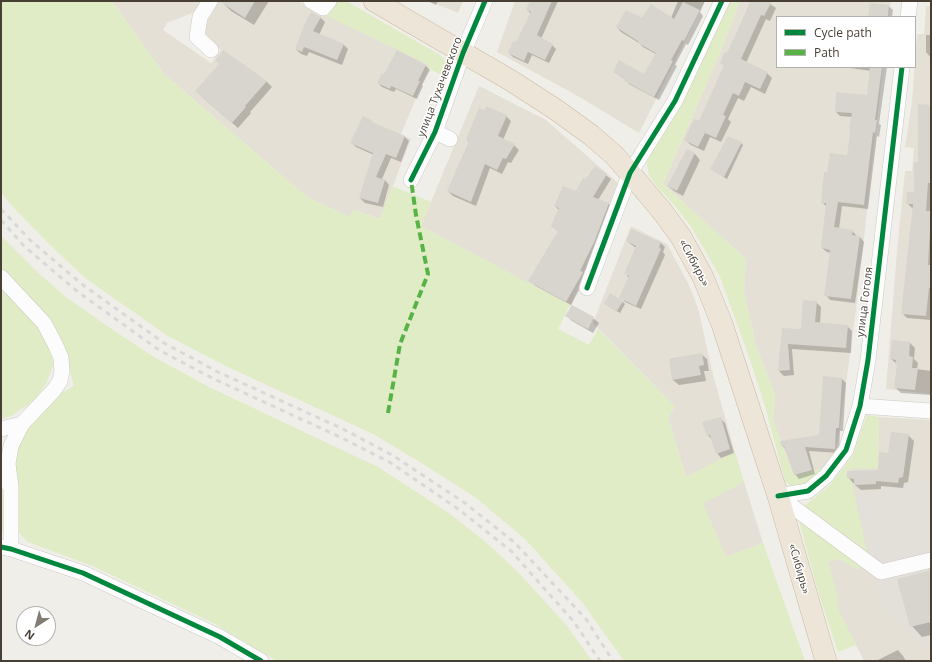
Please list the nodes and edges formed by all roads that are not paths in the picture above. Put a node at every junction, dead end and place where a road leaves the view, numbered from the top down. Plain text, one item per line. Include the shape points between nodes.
1 (210, 1) edge
2 (311, 1) edge
3 (329, 1) edge
4 (374, 1) edge
5 (485, 1) edge
6 (722, 1) edge
7 (910, 1) edge
8 (908, 16) edge
9 (212, 50) dead end
10 (462, 53) junction
11 (902, 68) edge
12 (435, 132) junction
13 (450, 140) dead end
14 (630, 173) junction
15 (411, 180) dead end
16 (1, 277) edge
17 (587, 288) dead end
18 (860, 406) junction
19 (931, 411) edge
20 (22, 424) junction
21 (1, 429) edge
22 (1, 475) edge
23 (11, 487) junction
24 (778, 496) junction
25 (6, 548) edge
26 (931, 560) edge
27 (261, 661) edge
28 (826, 661) edge

1 - 9 street via 200,17 197,37
2 - 3 street via 323,8
4 - 10 highway, «Сибирь»
5 - 10 street, улица Тухачевского
6 - 14 street via 675,101
7 - 8 street
10 - 12 street, улица Тухачевского
10 - 14 highway, «Сибирь» via 555,109 591,135
11 - 18 street, улица Гоголя via 868,360
12 - 13 street
12 - 15 street, улица Тухачевского
14 - 17 street
14 - 24 highway, «Сибирь» via 681,237 703,277 722,324
16 - 20 street via 44,323 61,358 60,381
18 - 19 street
18 - 24 street, улица Гоголя via 846,450 826,476 808,491
20 - 21 street
20 - 23 street via 11,446 8,464
22 - 23 street
23 - 25 street
24 - 26 street via 881,572
24 - 28 highway, «Сибирь»
25 - 27 street via 83,573 220,637

